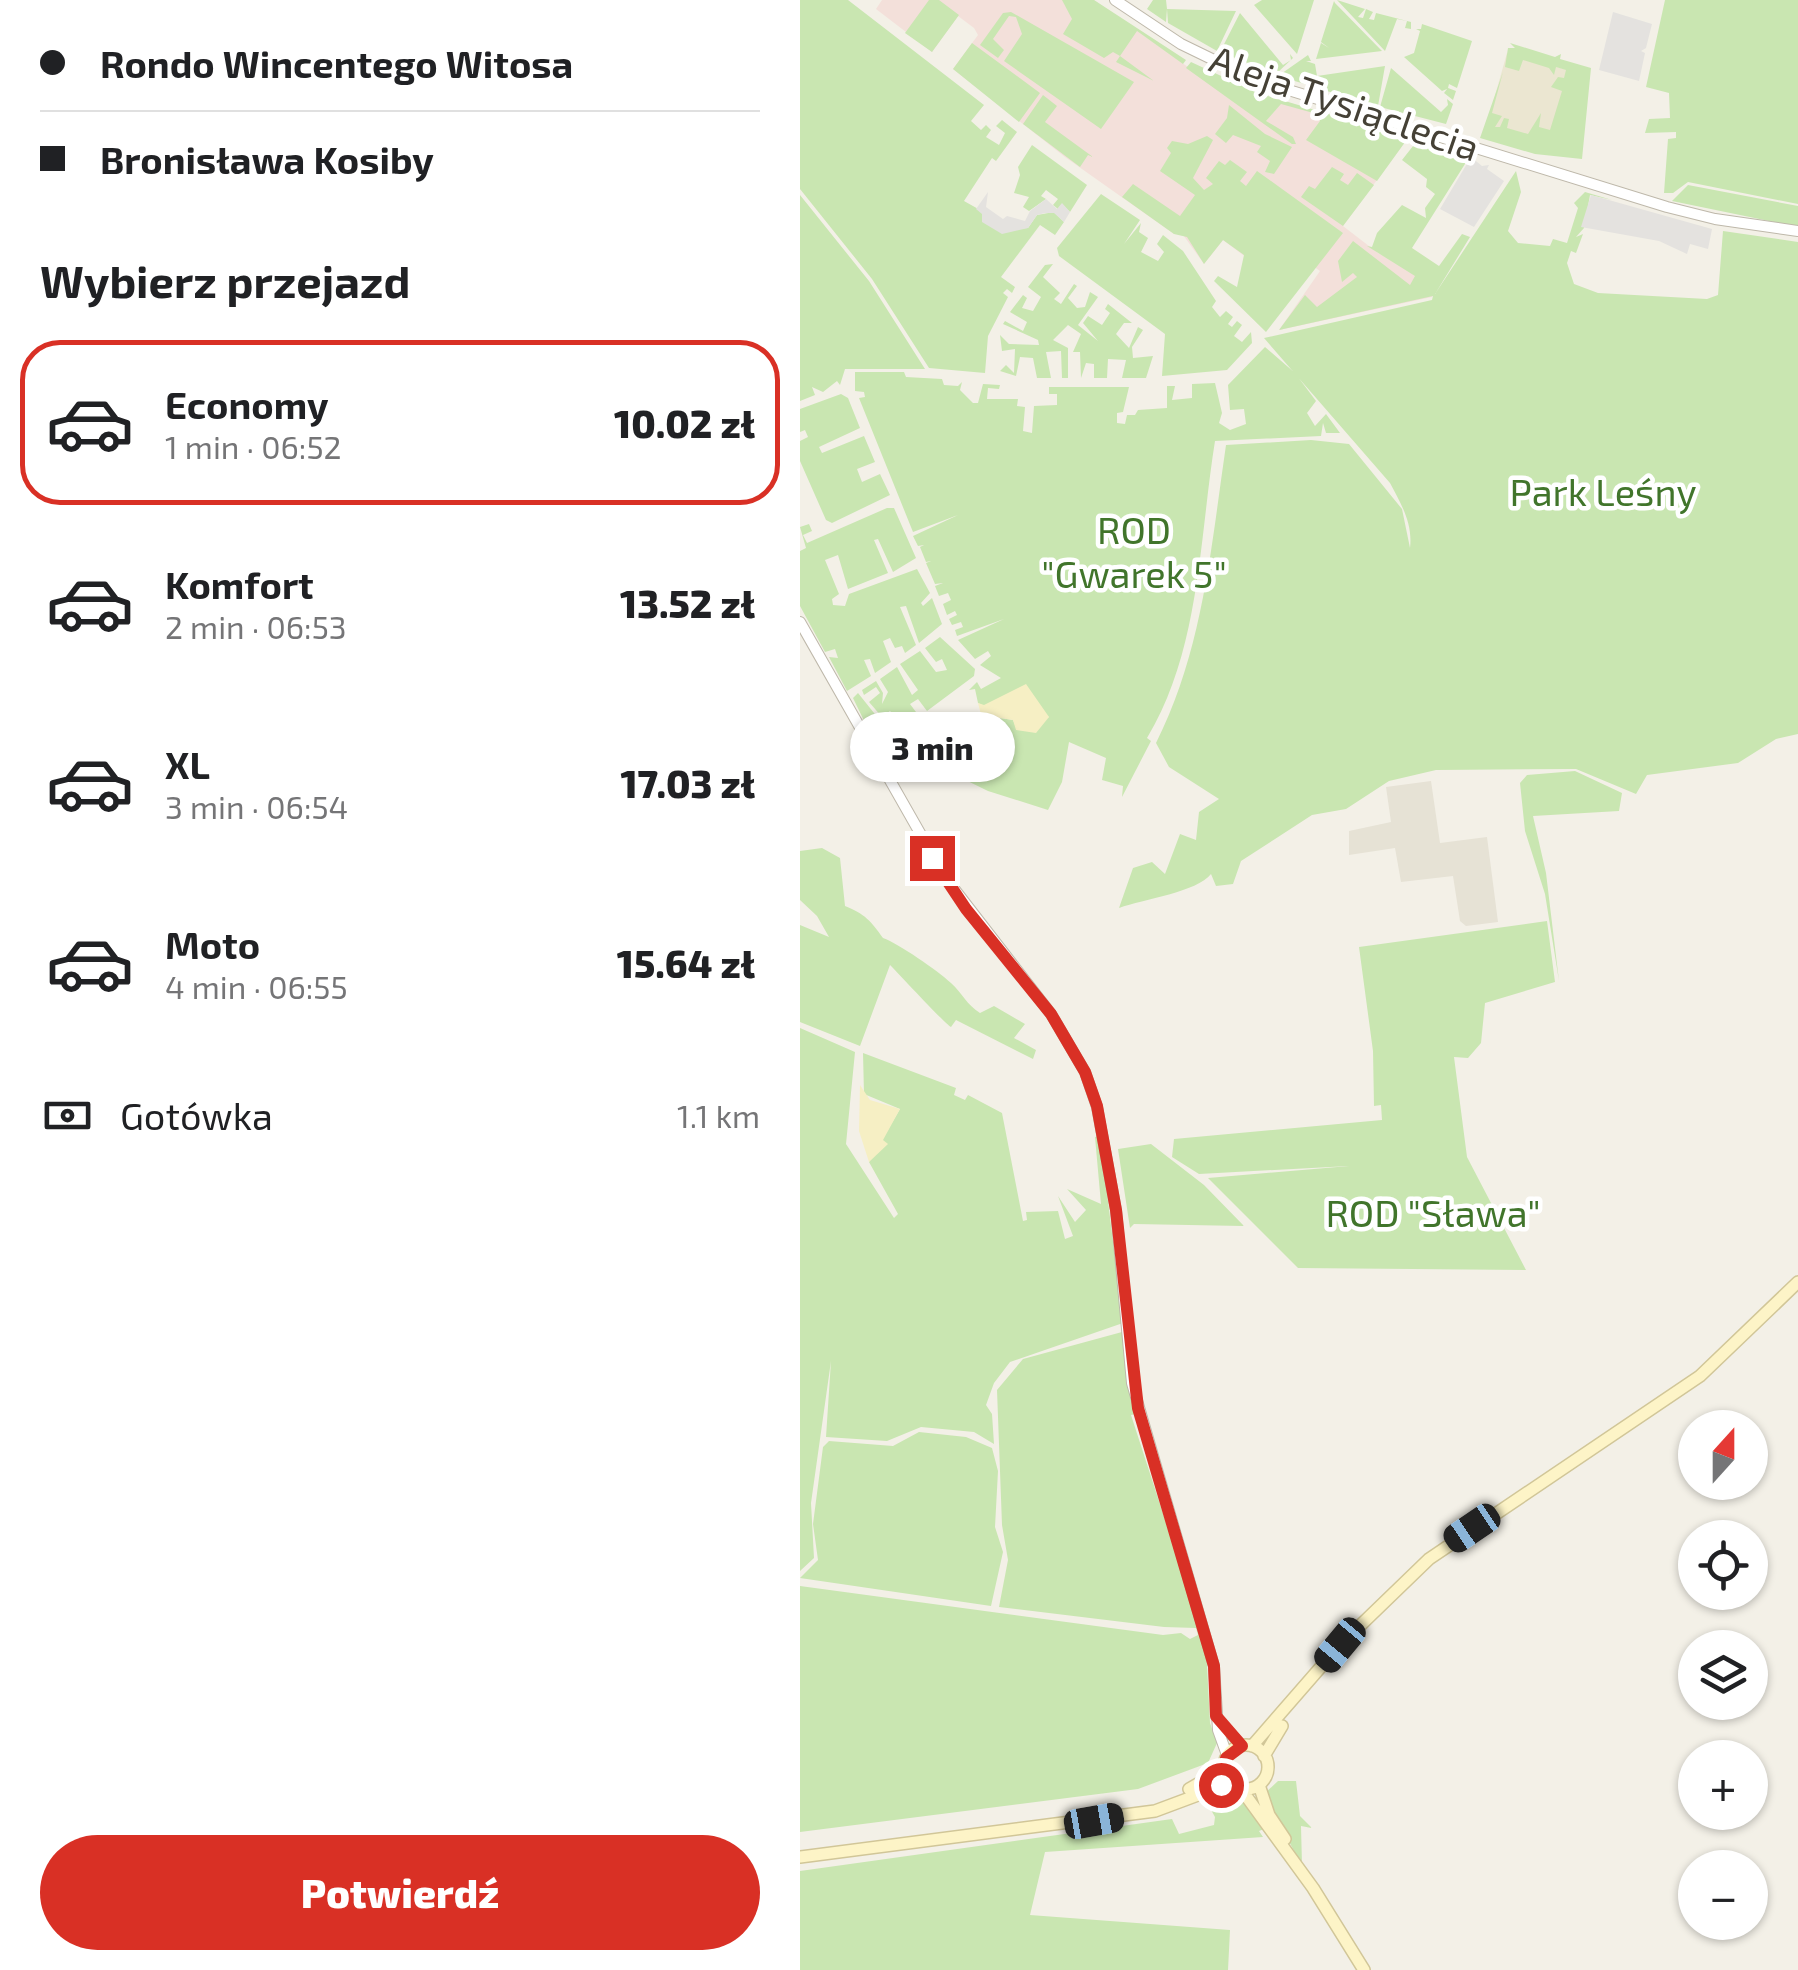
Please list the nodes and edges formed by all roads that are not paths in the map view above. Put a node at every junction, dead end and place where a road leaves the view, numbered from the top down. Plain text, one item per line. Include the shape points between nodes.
1 (1115, 0) edge
2 (1798, 231) edge
3 (800, 622) edge
4 (1798, 1282) edge
5 (1321, 1666) junction
6 (1216, 1716) junction
7 (1247, 1746) junction
8 (1227, 1755) junction
9 (1264, 1756) junction
10 (1224, 1769) junction
11 (1259, 1785) junction
12 (1236, 1786) junction
13 (1132, 1814) junction
14 (800, 1857) edge
15 (1303, 1874) junction
16 (1364, 1970) edge

1 - 2 street, Aleja Tysiąclecia via 1181,44 1254,79 1668,207
3 - 6 street via 944,878 1051,1014 1085,1072 1118,1224 1132,1383 1216,1673
4 - 5 main road via 1700,1376 1429,1559
5 - 7 main road
5 - 9 main road
6 - 7 street
6 - 8 street
7 - 8 main road
7 - 9 main road
8 - 10 main road
9 - 11 main road via 1268,1771
10 - 12 main road
10 - 13 main road
11 - 12 main road
11 - 15 main road
12 - 13 main road
12 - 15 main road
13 - 14 main road
15 - 16 main road

